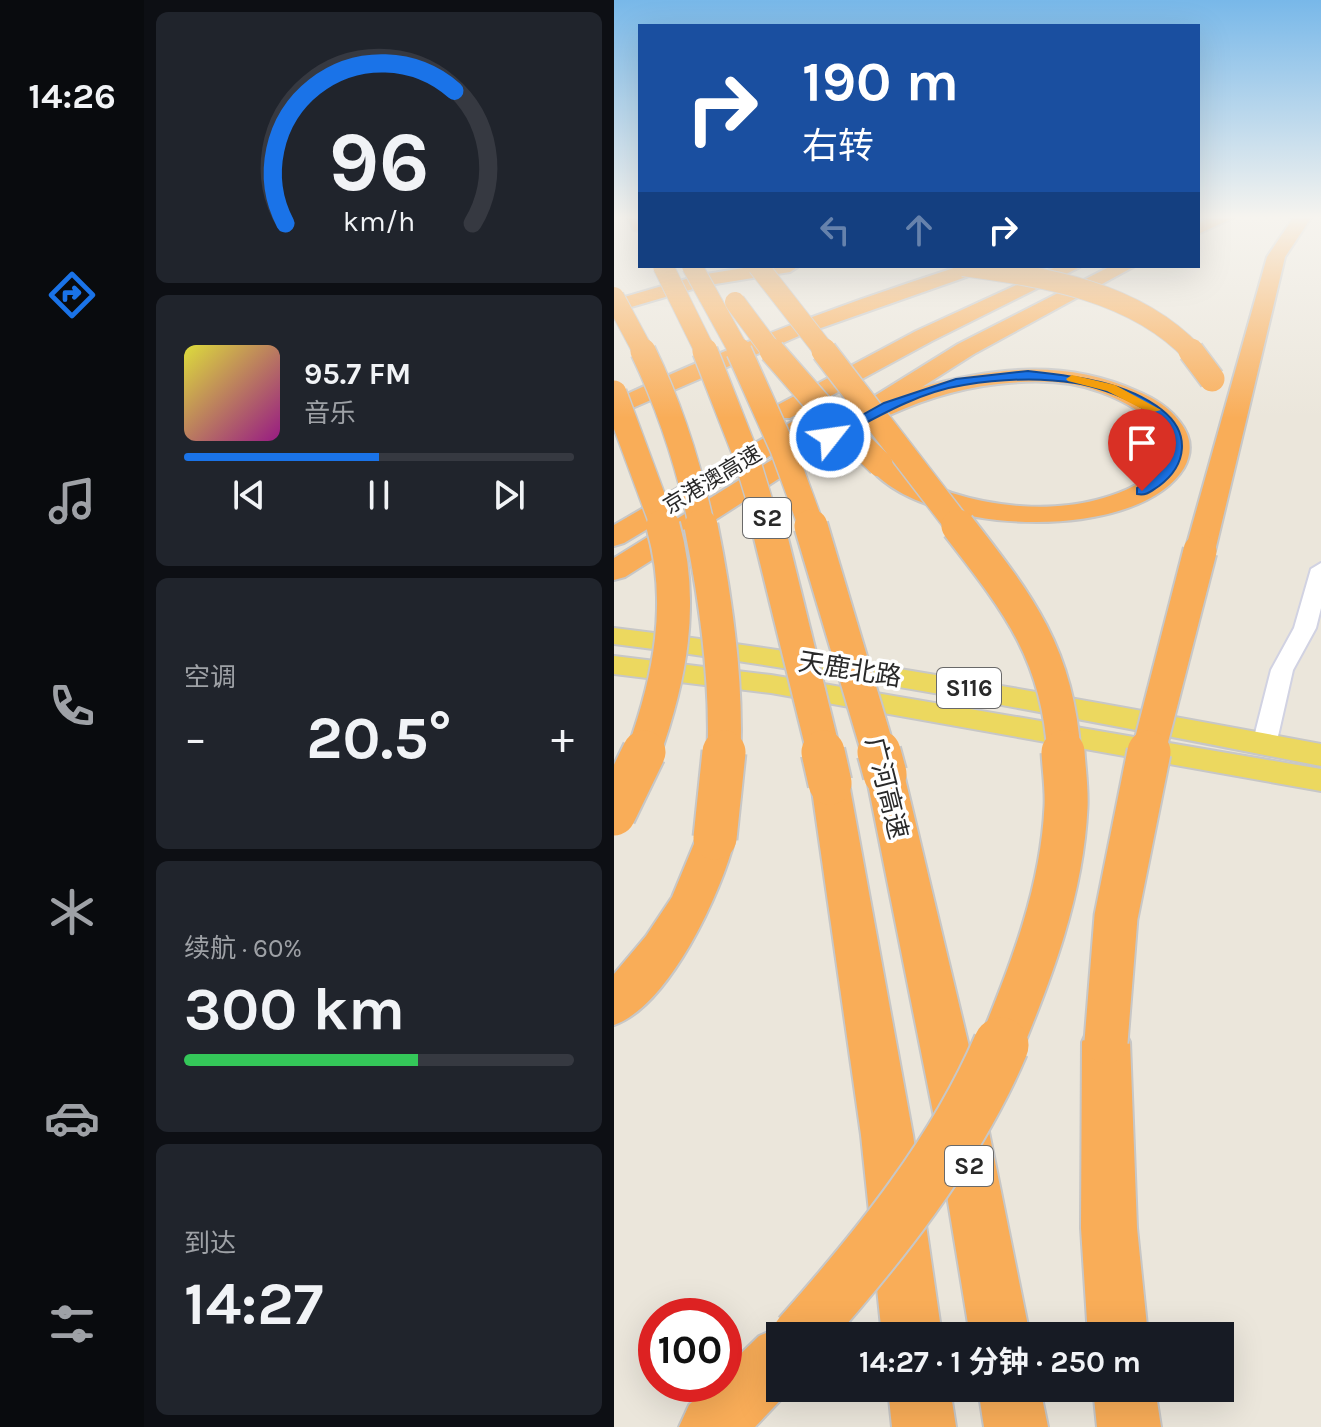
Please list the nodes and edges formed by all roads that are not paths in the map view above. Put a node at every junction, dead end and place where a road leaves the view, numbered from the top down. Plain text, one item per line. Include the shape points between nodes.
1 (672, 285) edge
2 (683, 285) edge
3 (703, 285) edge
4 (723, 285) edge
5 (772, 285) edge
6 (926, 285) edge
7 (1033, 285) edge
8 (1060, 285) edge
9 (1070, 285) edge
10 (1090, 285) edge
11 (1269, 285) edge
12 (614, 297) edge
13 (614, 306) edge
14 (614, 393) edge
15 (614, 409) edge
16 (856, 421) junction
17 (1222, 466) junction
18 (626, 502) dead end
19 (616, 558) edge
20 (1321, 569) edge
21 (614, 636) edge
22 (614, 665) edge
23 (965, 687) junction
24 (955, 716) junction
25 (1102, 728) junction
26 (1264, 745) junction
27 (1321, 755) edge
28 (1321, 780) edge
29 (614, 814) edge
30 (614, 1005) edge
31 (812, 1322) edge
32 (910, 1322) edge
33 (997, 1322) edge
34 (1117, 1322) edge
35 (766, 1371) edge
36 (921, 1402) edge
37 (1012, 1402) edge
38 (1126, 1402) edge
39 (711, 1427) edge
40 (924, 1427) edge
41 (1016, 1427) edge
42 (1129, 1427) edge

1 - 32 highway, 广河高速 / S2, bridge via 737,429 784,577 830,783 868,1010
2 - 13 highway, bridge
3 - 33 highway, 广河高速 / S2, bridge via 767,411 827,571 885,774 935,997
4 - 16 highway, bridge via 784,367 880,464 903,481 949,501 1008,513 1102,506 1164,476 1177,449 1168,422 1138,399 1096,384 1045,376 993,376 945,385
5 - 31 highway, bridge via 1016,600 1054,689 1066,762 1054,895 1021,1001 961,1121 919,1187
6 - 15 highway via 787,333
7 - 18 highway, 京港澳高速 via 924,336
8 - 17 highway, bridge via 1124,307 1184,344 1212,379 1221,403
9 - 19 highway, 京港澳高速 via 890,375
10 - 16 highway via 992,335
11 - 17 highway
12 - 30 highway, bridge via 668,408 694,492 721,674 723,785 703,876 667,943
14 - 29 highway, bridge via 666,540 675,610 656,717
16 - 19 highway
17 - 34 highway, bridge via 1132,822 1114,939 1106,1042 1109,1228
20 - 26 street via 1305,628 1282,670
21 - 23 main road, 天鹿北路 / S116
22 - 24 main road, 天鹿北路 / S116 via 771,684
23 - 24 main road
23 - 25 main road, 天鹿北路 / S116
24 - 25 main road, 天鹿北路 / S116
25 - 26 main road, 天鹿北路 / S116
25 - 28 main road, 天鹿北路 / S116
26 - 27 main road, 天鹿北路 / S116
35 - 39 highway
36 - 40 highway
37 - 41 highway
38 - 42 highway

